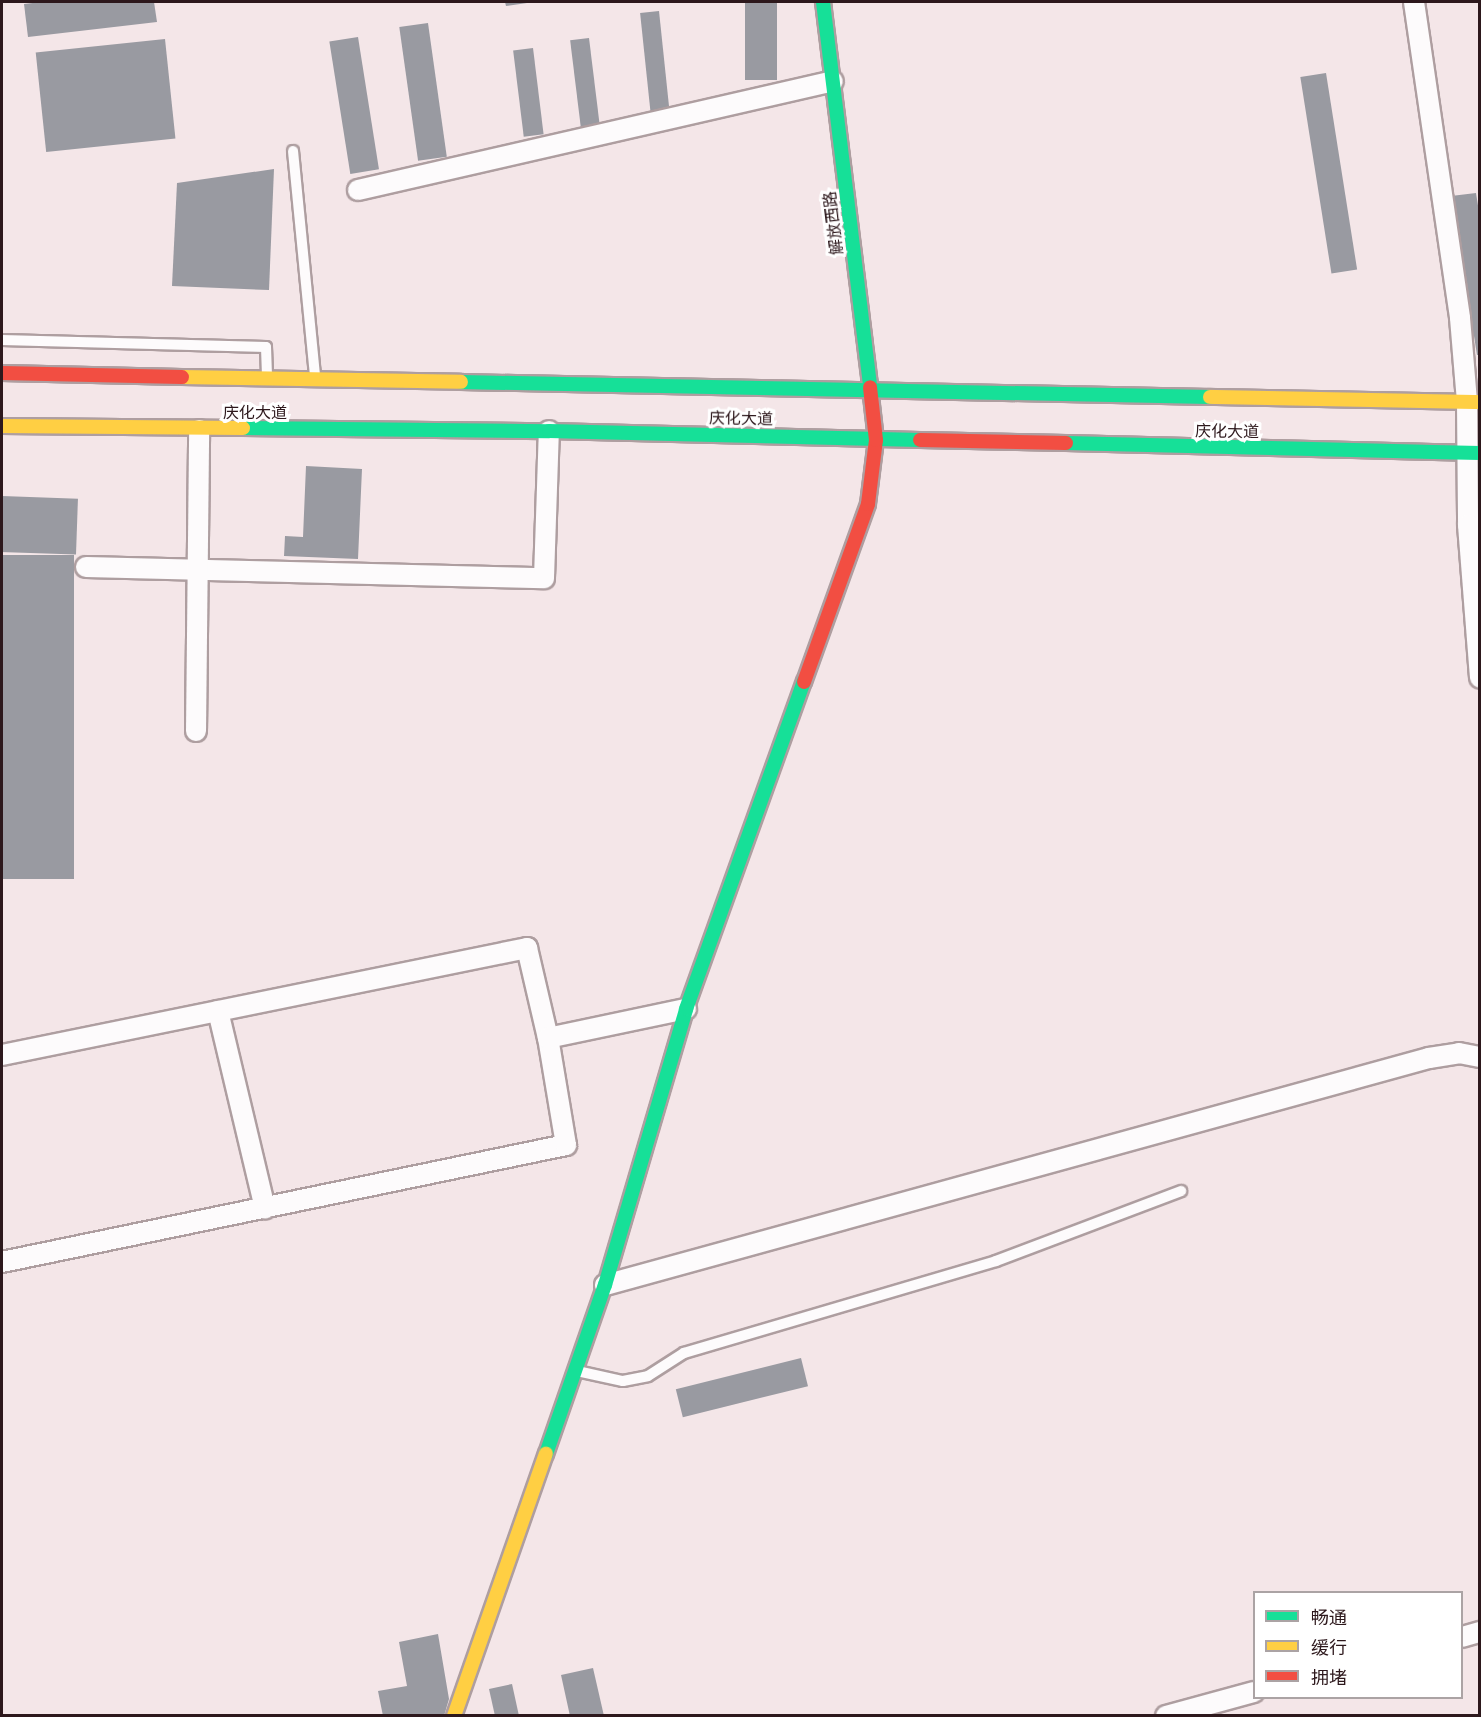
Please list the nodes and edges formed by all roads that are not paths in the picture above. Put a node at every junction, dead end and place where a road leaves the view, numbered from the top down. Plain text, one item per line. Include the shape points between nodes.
1 (808, 2) edge
2 (823, 2) edge
3 (1414, 2) edge
4 (826, 82) junction
5 (293, 151) dead end
6 (358, 190) dead end
7 (2, 340) edge
8 (2, 373) edge
9 (267, 378) junction
10 (316, 379) junction
11 (863, 391) junction
12 (1473, 402) edge
13 (2, 426) edge
14 (199, 430) junction
15 (549, 431) junction
16 (862, 440) junction
17 (876, 440) junction
18 (1474, 453) edge
19 (86, 567) dead end
20 (198, 570) junction
21 (1479, 672) edge
22 (196, 731) dead end
23 (686, 1009) junction
24 (218, 1011) junction
25 (548, 1038) junction
26 (2, 1055) edge
27 (1479, 1057) edge
28 (1181, 1191) dead end
29 (265, 1208) junction
30 (2, 1262) edge
31 (606, 1285) junction
32 (576, 1371) junction
33 (1479, 1632) edge
34 (1463, 1636) edge
35 (1253, 1692) edge
36 (454, 1716) edge
37 (1166, 1716) edge

1 - 4 main road, 解放西路
2 - 4 main road, 解放西路
3 - 12 street
4 - 6 street
4 - 11 main road, 解放西路
5 - 10 lane
7 - 9 lane via 266,347
8 - 9 main road, 庆化大道
9 - 10 main road, 庆化大道
10 - 11 main road, 庆化大道
11 - 12 main road, 庆化大道
11 - 16 main road, 解放西路
11 - 17 main road, 解放西路
12 - 18 street
13 - 14 main road, 庆化大道
14 - 15 main road, 庆化大道
14 - 20 street
15 - 16 main road, 庆化大道
15 - 20 street via 544,578
16 - 17 main road, 庆化大道
17 - 18 main road, 庆化大道
17 - 23 main road, 解放西路 via 868,504
18 - 21 street via 1468,525
19 - 20 street
20 - 22 street
23 - 25 street
23 - 31 main road, 解放西路
24 - 25 street via 527,948
24 - 26 street
24 - 29 street
25 - 29 street via 566,1145
27 - 31 street via 1459,1053 1429,1058
28 - 32 lane via 996,1261 684,1353 648,1376 623,1381
29 - 30 street
31 - 32 main road, 解放西路
32 - 36 main road, 解放西路
33 - 34 street
35 - 37 street

